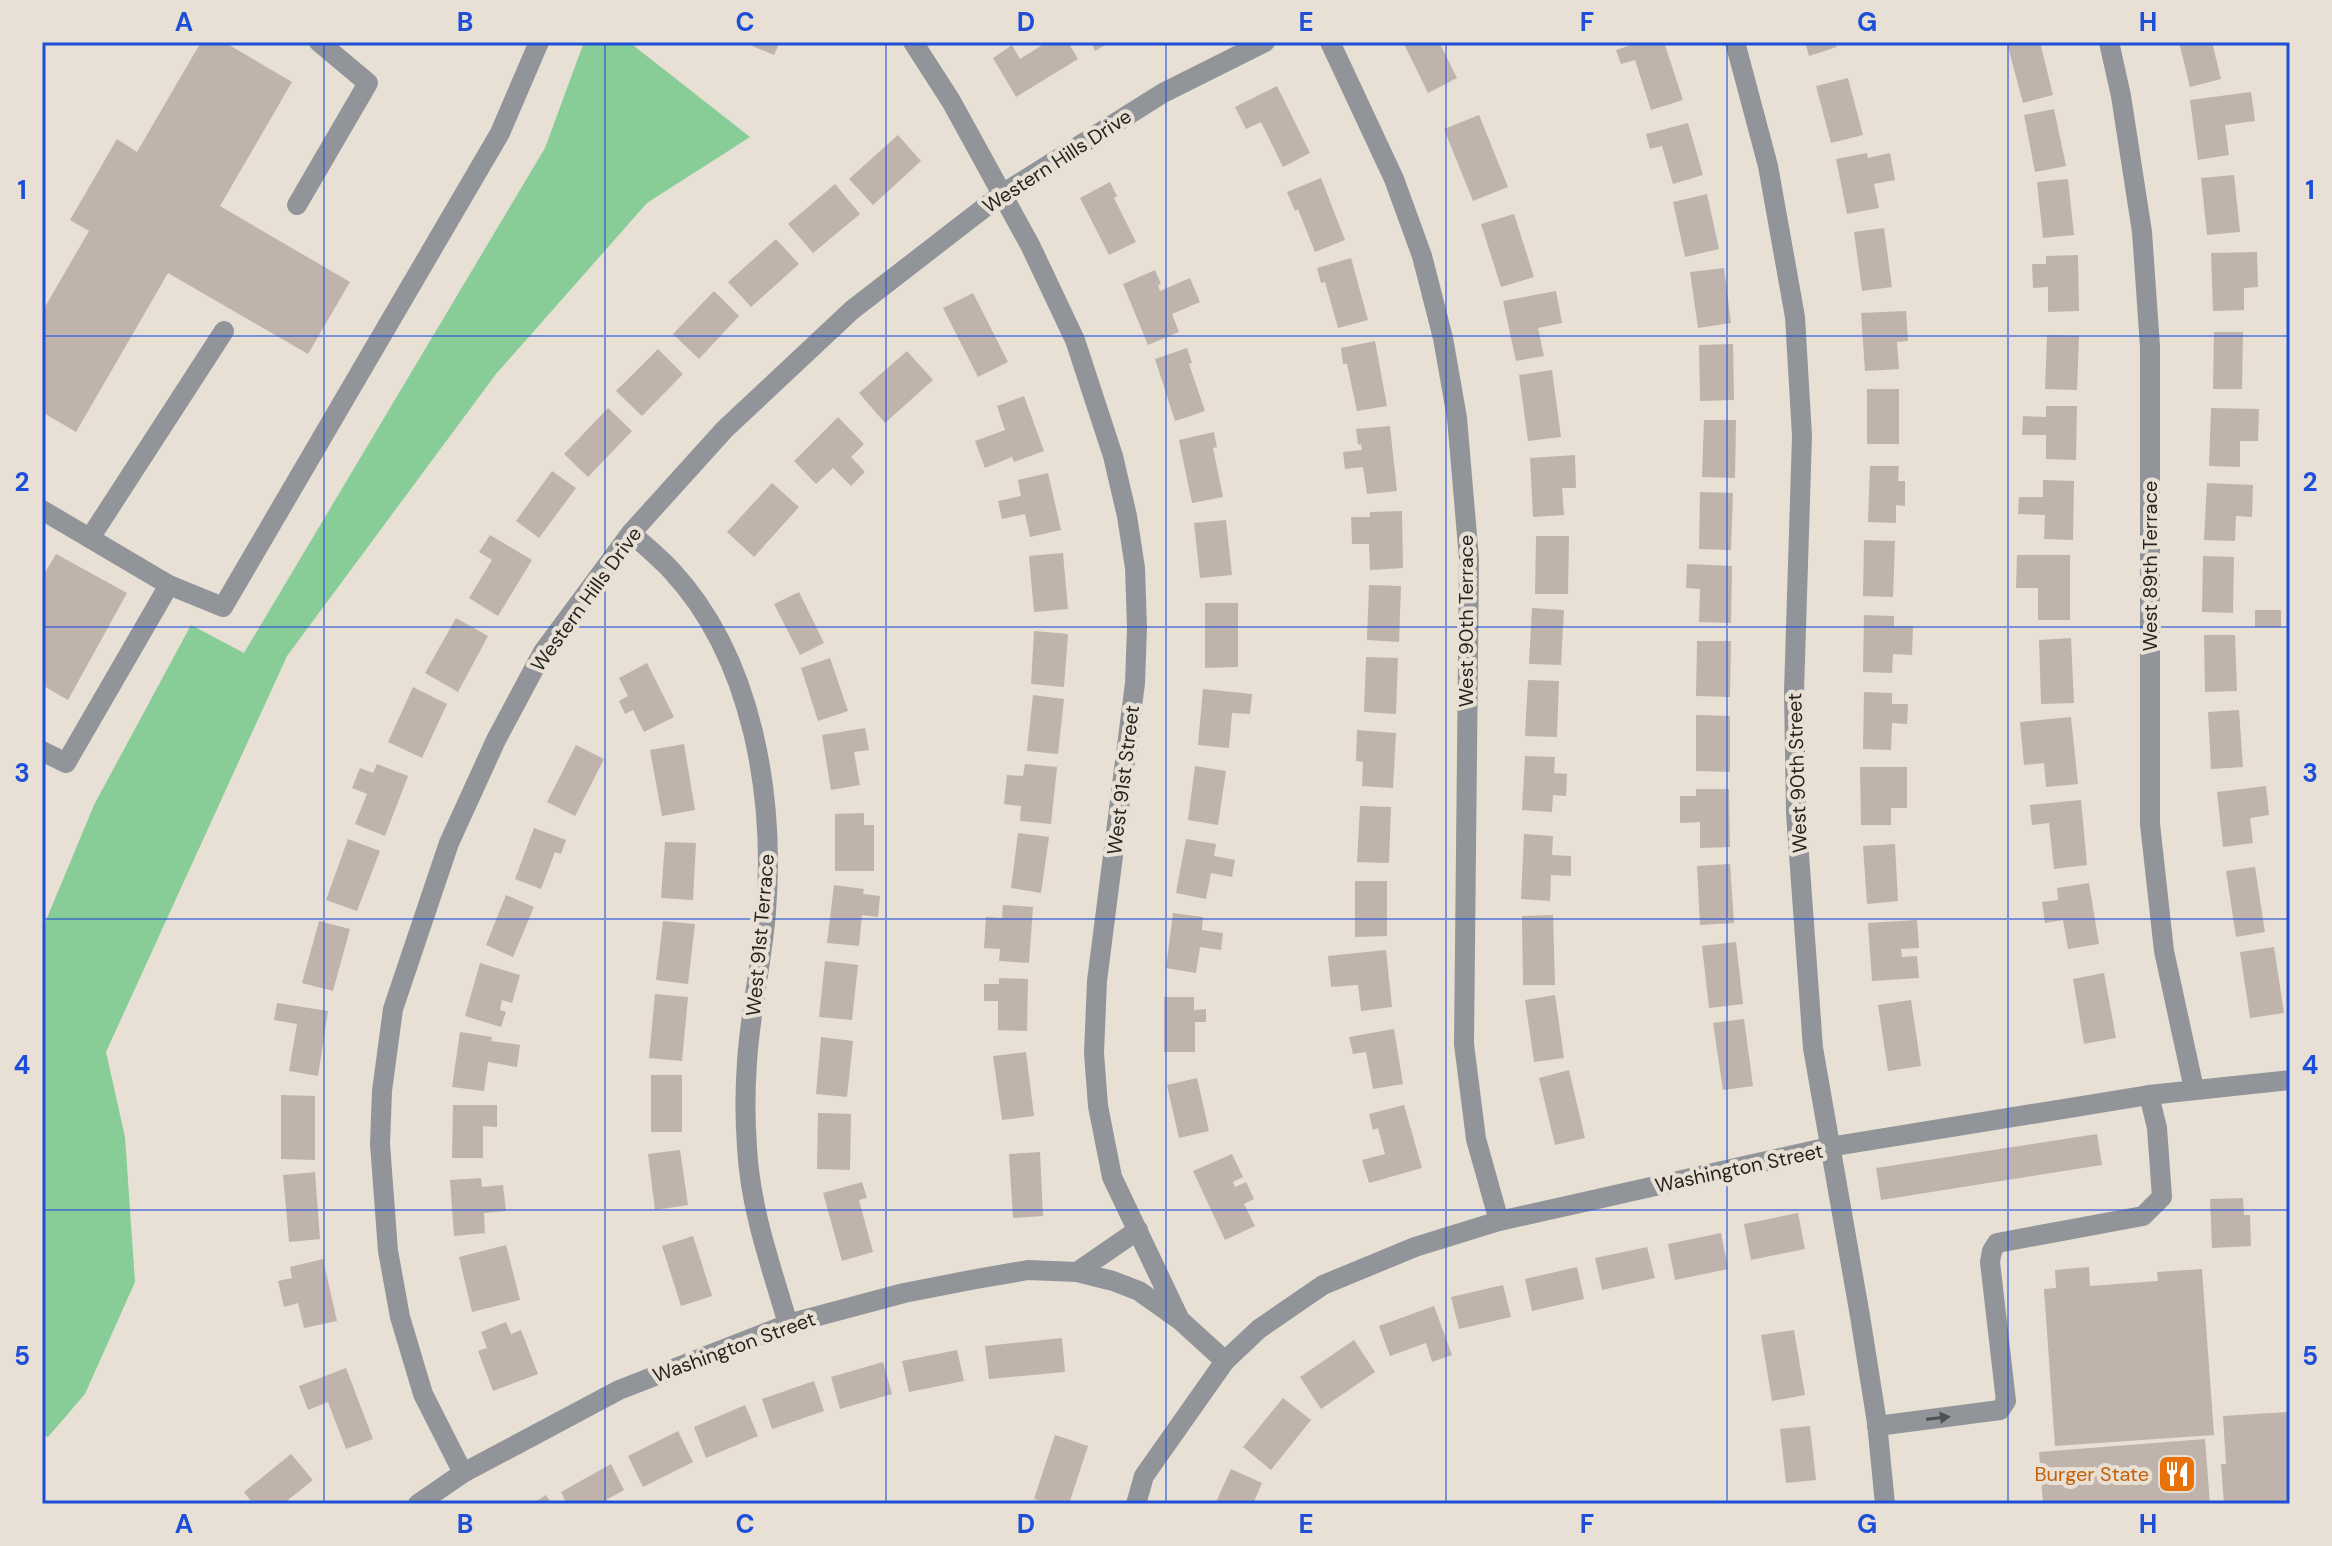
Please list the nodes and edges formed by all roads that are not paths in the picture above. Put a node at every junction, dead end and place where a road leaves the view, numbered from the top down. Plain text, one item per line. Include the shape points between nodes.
1 (319, 42) edge
2 (539, 42) edge
3 (913, 42) edge
4 (1265, 42) edge
5 (1330, 42) edge
6 (1735, 42) edge
7 (2109, 42) edge
8 (1002, 194) junction
9 (297, 205) dead end
10 (224, 331) dead end
11 (42, 510) edge
12 (631, 533) junction
13 (90, 538) junction
14 (169, 585) junction
15 (42, 751) edge
16 (2290, 1080) edge
17 (2194, 1089) junction
18 (2149, 1095) junction
19 (1829, 1147) junction
20 (1499, 1221) junction
21 (1138, 1230) junction
22 (1077, 1272) junction
23 (1180, 1320) junction
24 (788, 1324) junction
25 (1225, 1361) junction
26 (1877, 1426) junction
27 (463, 1473) junction
28 (418, 1504) edge
29 (1136, 1504) edge
30 (1885, 1504) edge

1 - 9 street via 368,83
2 - 14 street via 500,133 223,607
3 - 8 street, West 91st Street
4 - 8 street, Western Hills Drive via 1163,93
5 - 20 street, West 90th Terrace via 1394,179 1422,256 1457,418 1469,559 1464,1044 1476,1139
6 - 19 street, West 90th Street via 1768,166 1795,317 1802,436 1796,813 1813,1048
7 - 17 street, West 89th Terrace via 2142,232 2150,347 2150,824 2164,951
8 - 12 street, Western Hills Drive via 852,310 725,429
8 - 21 street, West 91st Street via 1075,340 1095,396 1135,568 1135,683 1097,981 1094,1053 1112,1177
10 - 13 street
11 - 13 street
12 - 24 street, West 91st Terrace via 672,571 707,619 738,682 756,742 769,858 747,1062 747,1148 753,1203
12 - 27 street, Western Hills Drive via 543,652 496,740 449,843 393,1009 380,1144 388,1251 400,1317 423,1394
13 - 14 street
14 - 15 street via 66,763
16 - 17 street, Washington Street
17 - 18 street, Washington Street
18 - 19 street, Washington Street
26 -> 18 street via 2000,1410 2006,1401 1992,1251 1997,1243 2149,1212 2162,1197
19 - 20 street, Washington Street
19 - 26 street, West 90th Street
20 - 25 street, Washington Street via 1415,1247 1323,1285 1259,1329
21 - 22 street
21 - 23 street, West 91st Street
22 - 23 street, Washington Street via 1139,1291
22 - 24 street, Washington Street via 1028,1270 989,1277
23 - 25 street, West 91st Street
24 - 27 street, Washington Street via 619,1390
25 - 29 street via 1144,1476
26 - 30 street, West 90th Street
27 - 28 street, Washington Street

